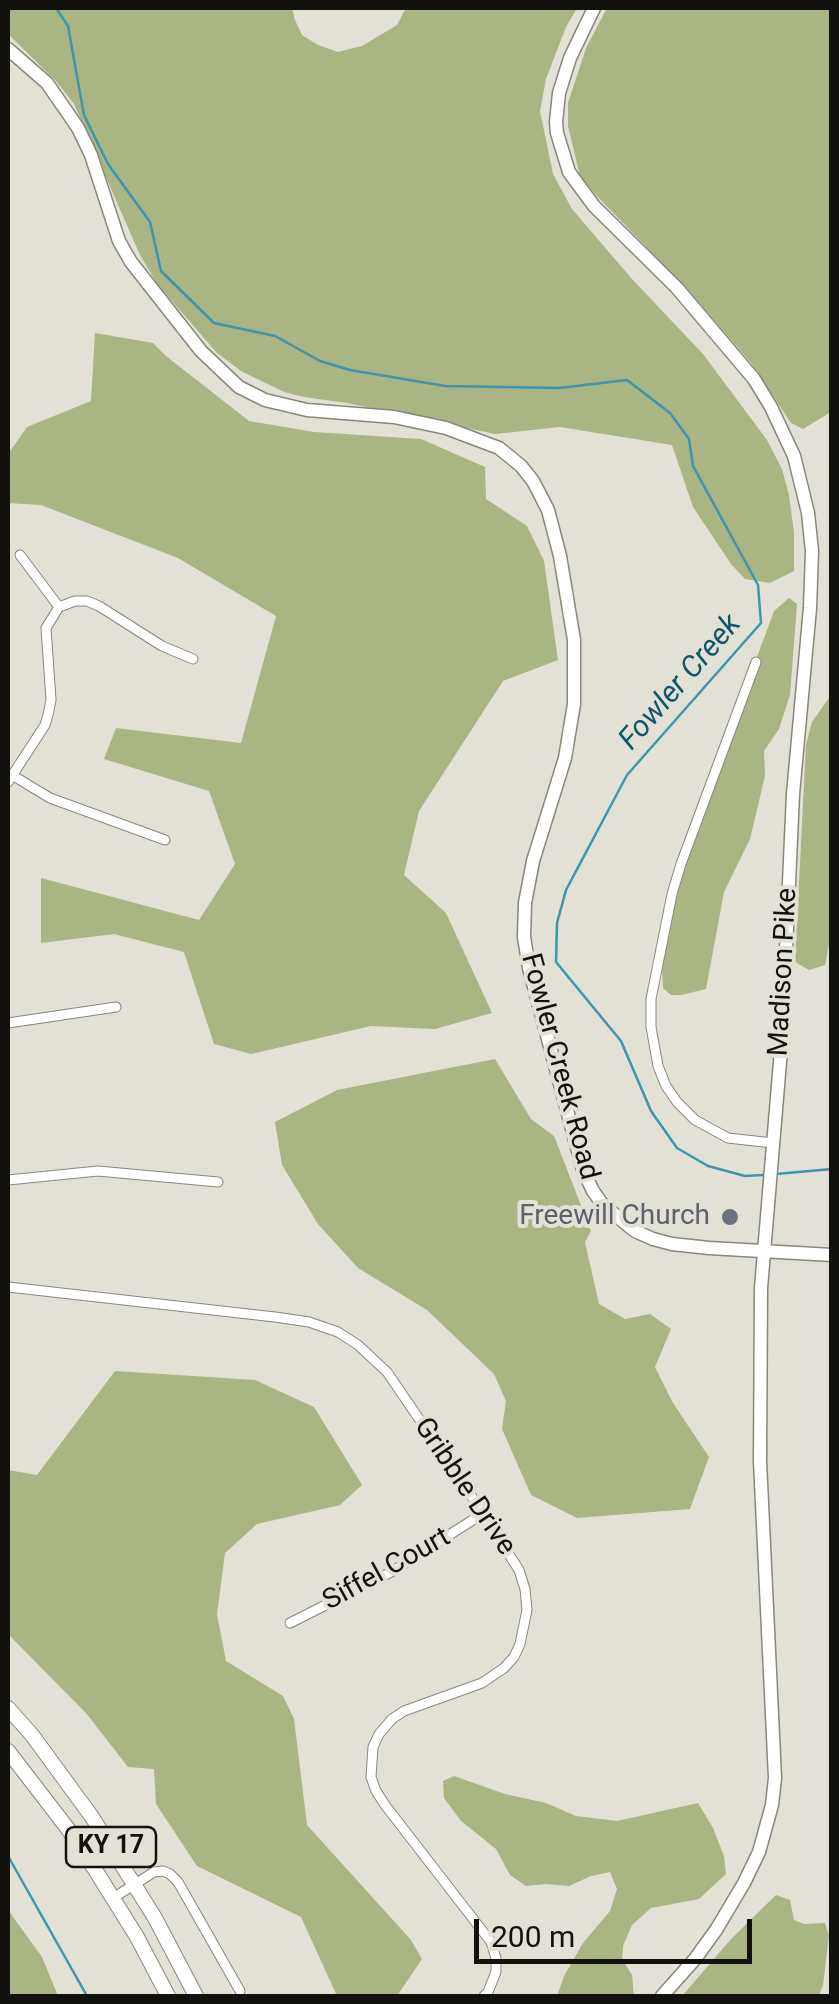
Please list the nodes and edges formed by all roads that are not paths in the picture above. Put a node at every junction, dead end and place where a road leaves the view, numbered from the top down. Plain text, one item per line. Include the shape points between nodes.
1 (594, 8) edge
2 (8, 48) edge
3 (20, 555) dead end
4 (59, 607) junction
5 (194, 659) dead end
6 (756, 662) dead end
7 (10, 778) edge
8 (165, 840) dead end
9 (116, 1007) dead end
10 (8, 1022) edge
11 (773, 1150) junction
12 (8, 1180) edge
13 (218, 1182) dead end
14 (764, 1252) junction
15 (832, 1255) edge
16 (8, 1287) edge
17 (482, 1514) junction
18 (290, 1623) dead end
19 (8, 1708) edge
20 (8, 1751) edge
21 (134, 1884) junction
22 (113, 1898) junction
23 (240, 1991) dead end
24 (168, 1996) edge
25 (196, 1996) edge
26 (484, 1996) edge
27 (662, 1996) edge

1 - 11 street, Madison Pike via 559,94 557,133 569,172 754,379 794,456 808,513 811,593 792,794
2 - 14 street, Fowler Creek Road via 47,83 78,128 130,262 200,352 240,387 307,410 446,428 499,448 533,481 560,556 574,640 574,704 533,861 524,936 576,1148 602,1205 635,1231 672,1244
3 - 4 street
4 - 5 street via 87,601
4 - 7 street via 46,628 48,715
6 - 11 street via 676,879 651,1027 658,1066 677,1102 728,1138
7 - 8 street
9 - 10 street
11 - 14 street, Madison Pike
12 - 13 street via 98,1171
14 - 15 street, Fowler Creek Road
14 - 27 street, Madison Pike via 760,1461 772,1805 744,1883 702,1950
16 - 17 street, Gribble Drive via 275,1317 338,1332 387,1372
17 - 18 street, Siffel Court via 393,1572
17 - 26 street, Gribble Drive via 520,1570 528,1610 520,1644 482,1684 392,1718 371,1763 385,1805 491,1942 496,1972
19 - 21 main road, KY 17
20 - 22 main road, KY 17
21 - 22 street
21 - 23 street via 162,1870 178,1882
21 - 25 main road, KY 17
22 - 24 main road, KY 17

